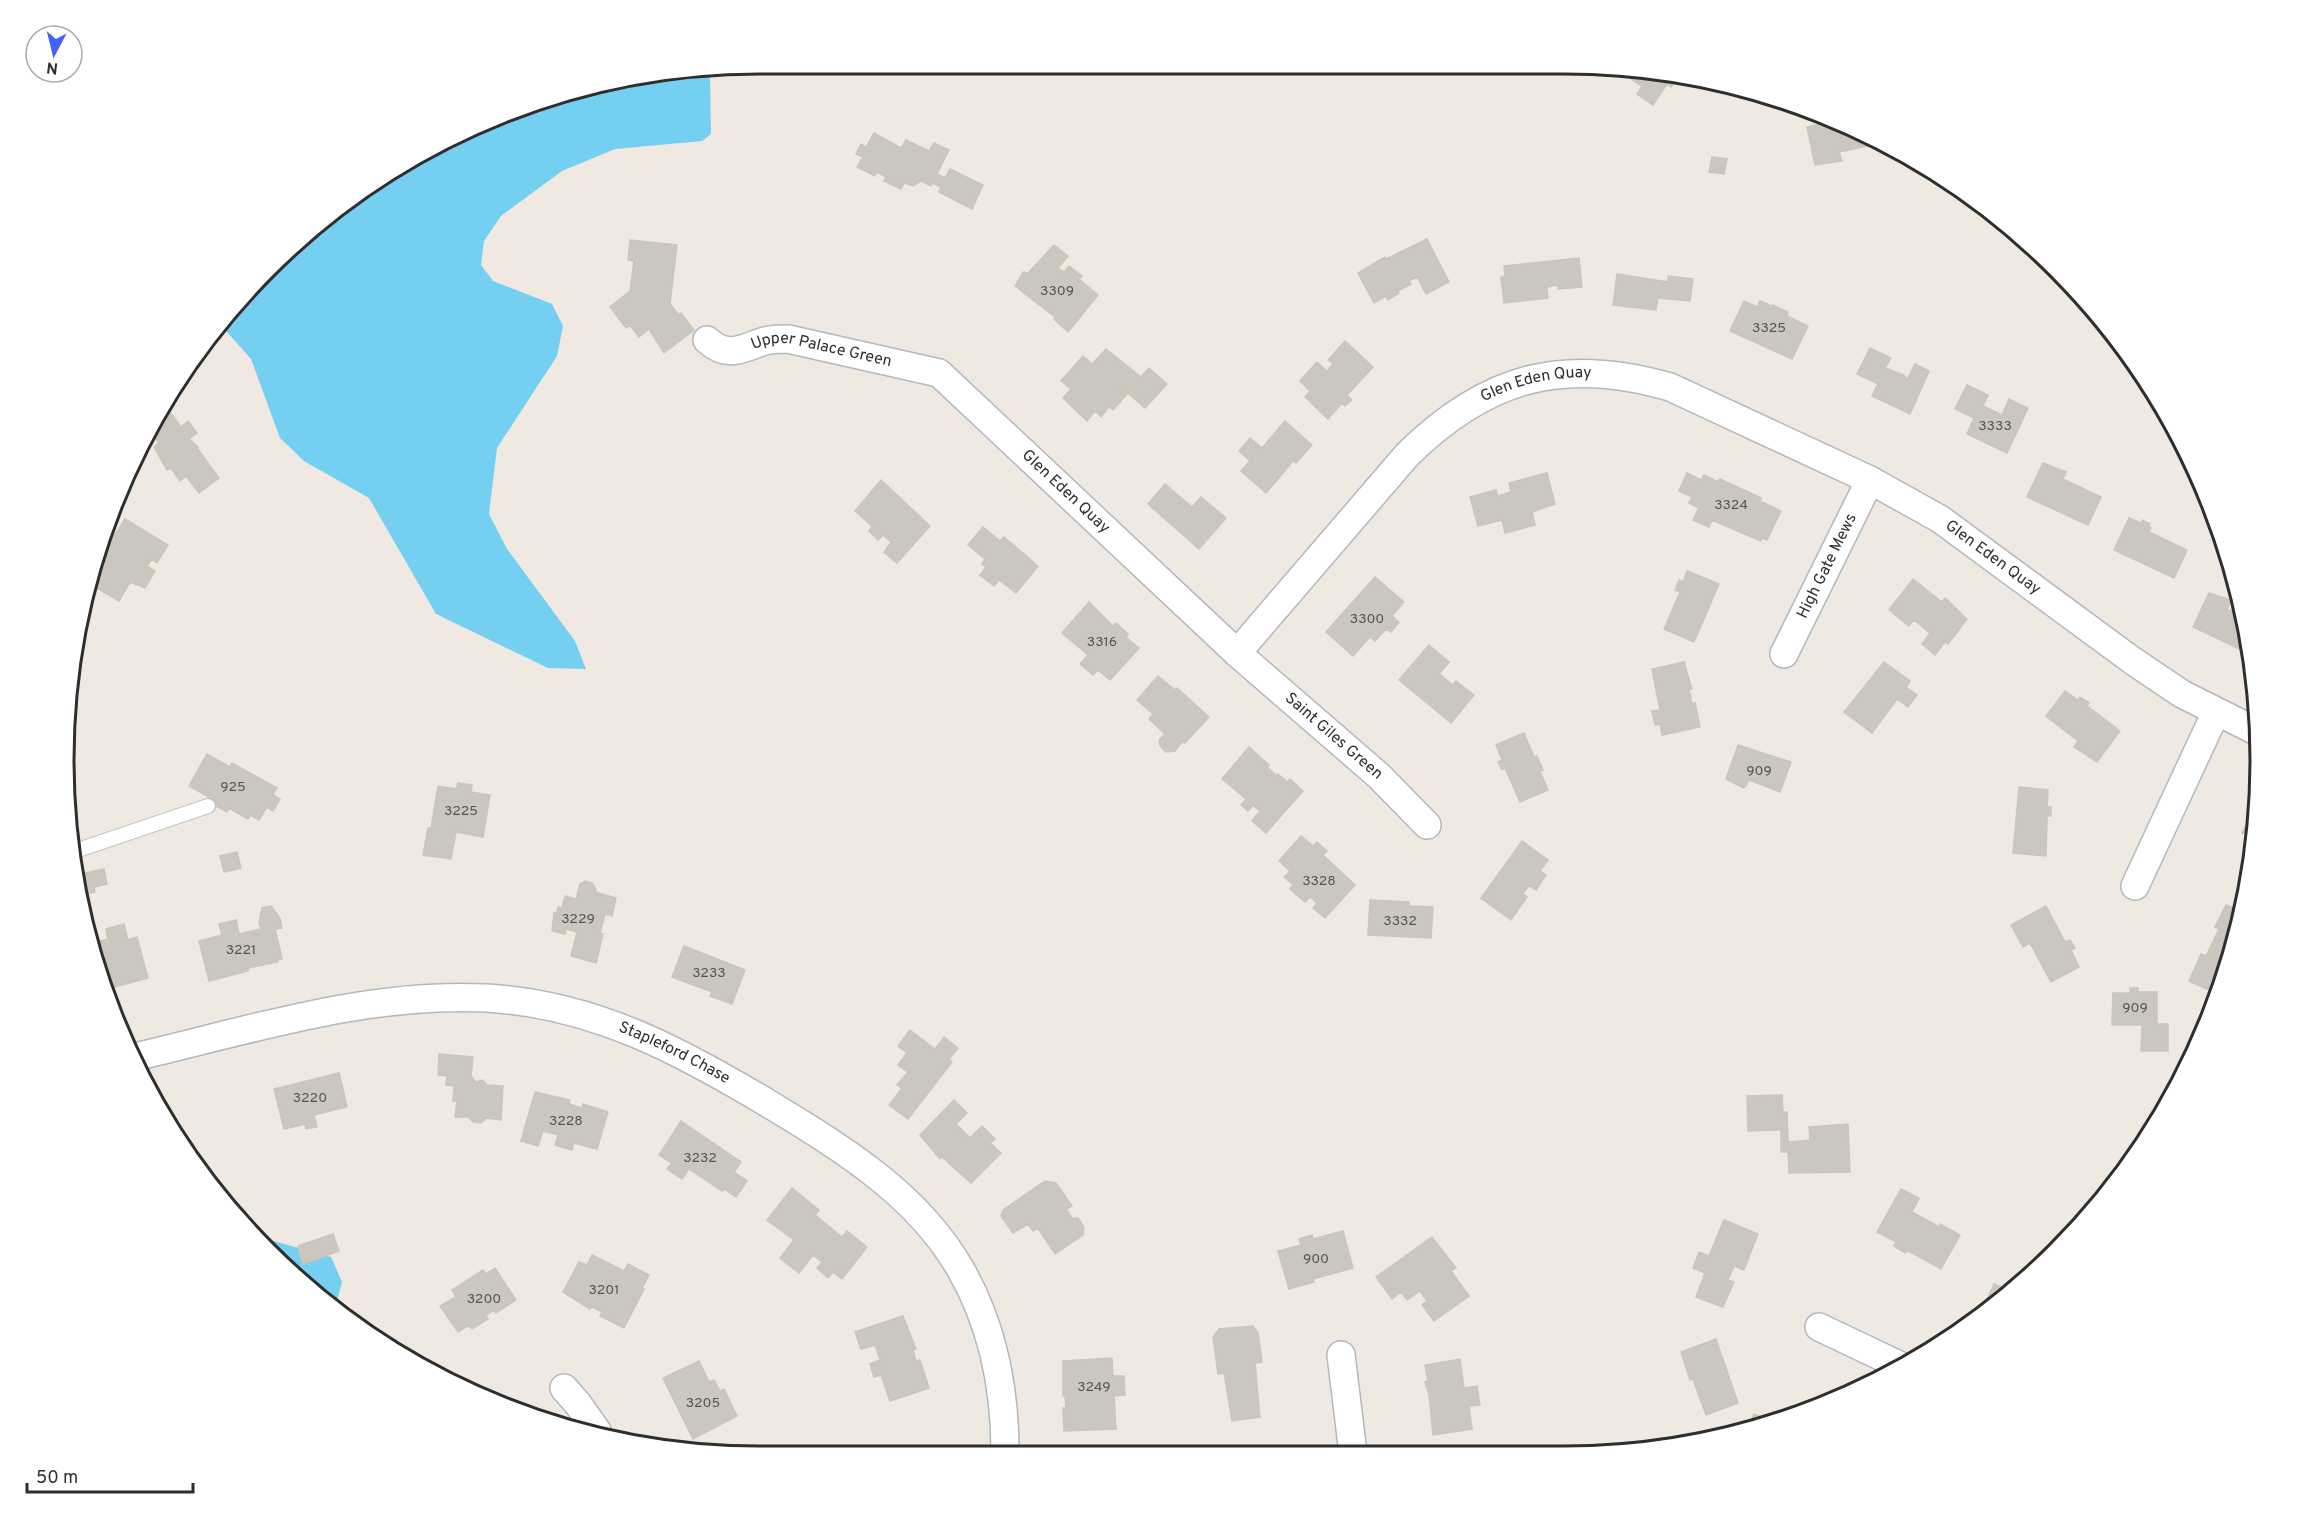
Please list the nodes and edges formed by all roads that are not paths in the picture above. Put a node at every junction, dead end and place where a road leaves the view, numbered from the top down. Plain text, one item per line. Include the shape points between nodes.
1 (707, 340) dead end
2 (939, 373) joint
3 (1870, 480) junction
4 (1237, 653) junction
5 (1784, 654) dead end
6 (2216, 712) junction
7 (2249, 728) edge
8 (208, 806) dead end
9 (1427, 825) dead end
10 (79, 850) edge
11 (2135, 886) dead end
12 (141, 1056) edge
13 (1819, 1327) dead end
14 (1341, 1355) dead end
15 (1892, 1362) edge
16 (564, 1388) dead end
17 (592, 1424) edge
18 (1005, 1446) edge
19 (1352, 1446) edge

1 - 2 street, Upper Palace Green via 734,352 769,340 788,339
2 - 4 street, Glen Eden Quay
3 - 4 street, Glen Eden Quay via 1670,387 1601,372 1530,379 1488,395 1433,429
3 - 5 street, High Gate Mews
3 - 6 street, Glen Eden Quay via 1940,519 2133,660
4 - 9 street, Saint Giles Green via 1379,776
6 - 7 street, Glen Eden Quay
6 - 11 street
8 - 10 lane
12 - 18 street, Stapleford Chase via 310,1015 392,1000 434,997 488,998 540,1005 592,1017 649,1038 703,1065 866,1166 937,1235 979,1306 993,1345 1004,1406
13 - 15 street
14 - 19 street
16 - 17 street

